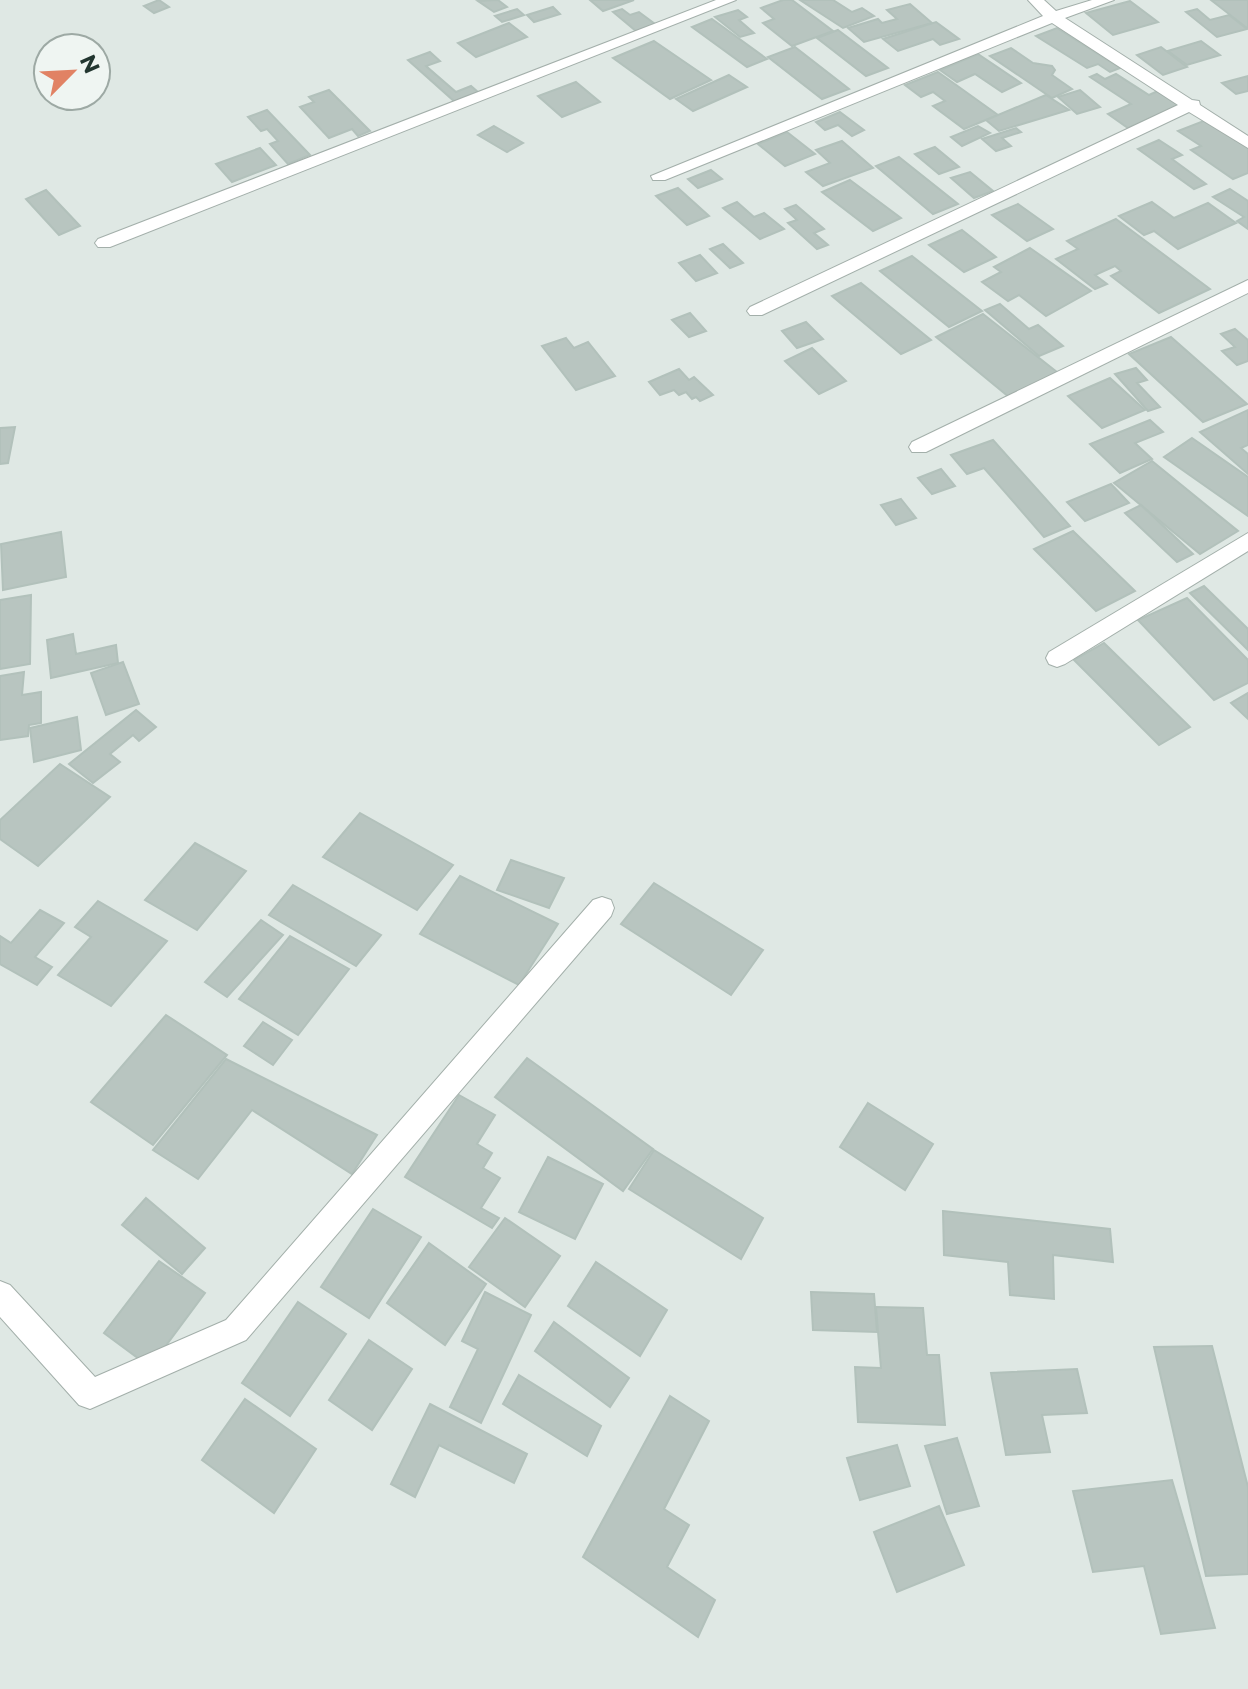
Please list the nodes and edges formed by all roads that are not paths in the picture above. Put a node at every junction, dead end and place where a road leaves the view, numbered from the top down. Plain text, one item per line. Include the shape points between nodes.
1 (729, 0) edge
2 (1035, 0) edge
3 (1107, 0) edge
4 (1053, 17) junction
5 (1193, 104) junction
6 (1248, 143) edge
7 (659, 176) dead end
8 (104, 243) dead end
9 (1248, 286) edge
10 (756, 311) dead end
11 (919, 447) dead end
12 (1248, 541) edge
13 (1057, 658) dead end
14 (602, 908) dead end
15 (0, 1295) edge

1 - 8 street
2 - 4 street
3 - 4 street
4 - 5 street
4 - 7 street
5 - 6 street
5 - 10 street
9 - 11 street
12 - 13 street
14 - 15 street via 236,1330 90,1394

